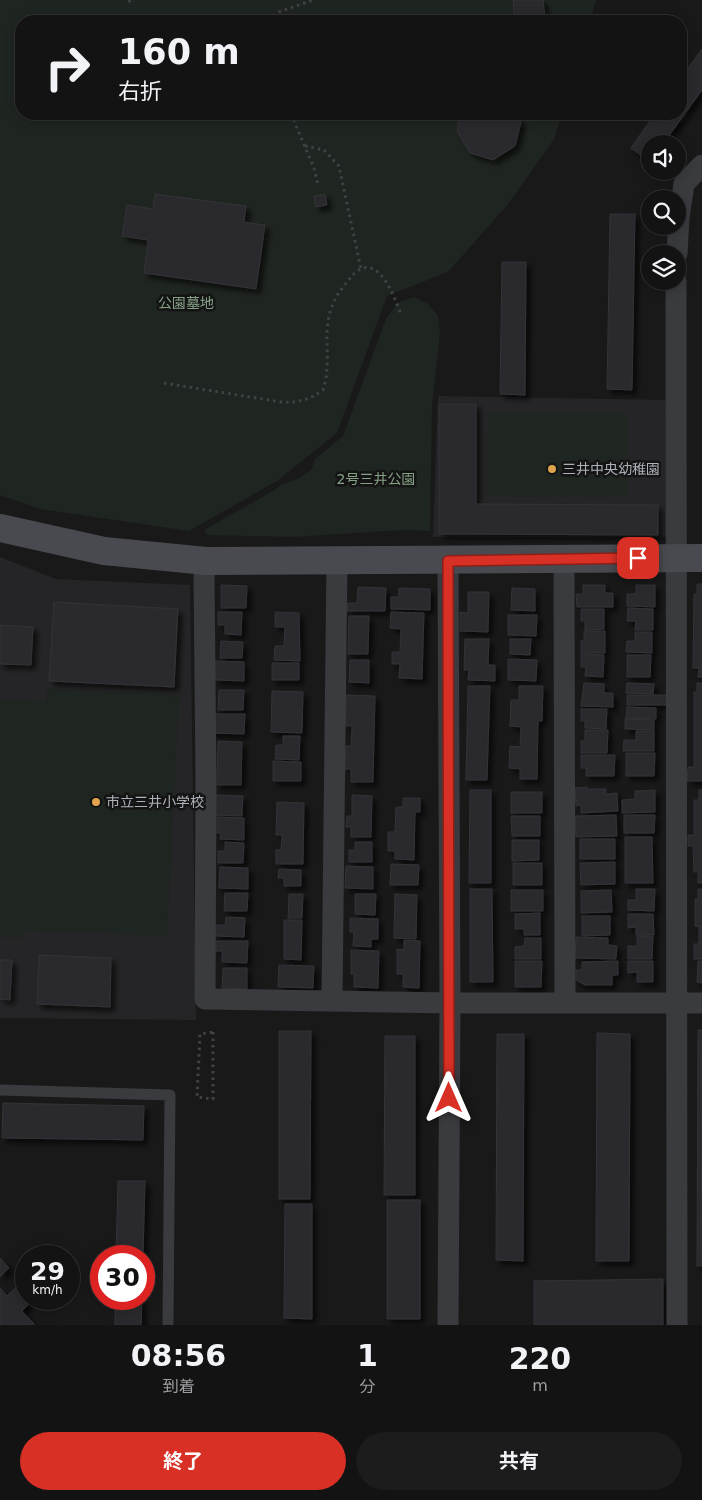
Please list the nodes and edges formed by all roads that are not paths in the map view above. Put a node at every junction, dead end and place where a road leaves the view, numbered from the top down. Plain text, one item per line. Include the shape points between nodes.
1 (702, 165) edge
2 (678, 245) edge
3 (676, 290) edge
4 (0, 528) edge
5 (564, 558) junction
6 (689, 558) edge
7 (206, 560) junction
8 (337, 560) junction
9 (448, 561) junction
10 (332, 1000) junction
11 (565, 1002) junction
12 (450, 1003) junction
13 (675, 1003) junction
14 (702, 1003) edge
15 (0, 1090) edge
16 (168, 1325) edge
17 (448, 1325) edge
18 (677, 1325) edge

1 - 2 street via 684,184
3 - 6 street
4 - 7 street via 104,551
5 - 6 street
5 - 9 street
5 - 11 street
6 - 13 street
7 - 8 street
7 - 10 street via 205,999
8 - 9 street
8 - 10 street
9 - 12 street
10 - 12 street
11 - 12 street
11 - 13 street
12 - 17 street
13 - 14 street
13 - 18 street
15 - 16 lane via 170,1095

